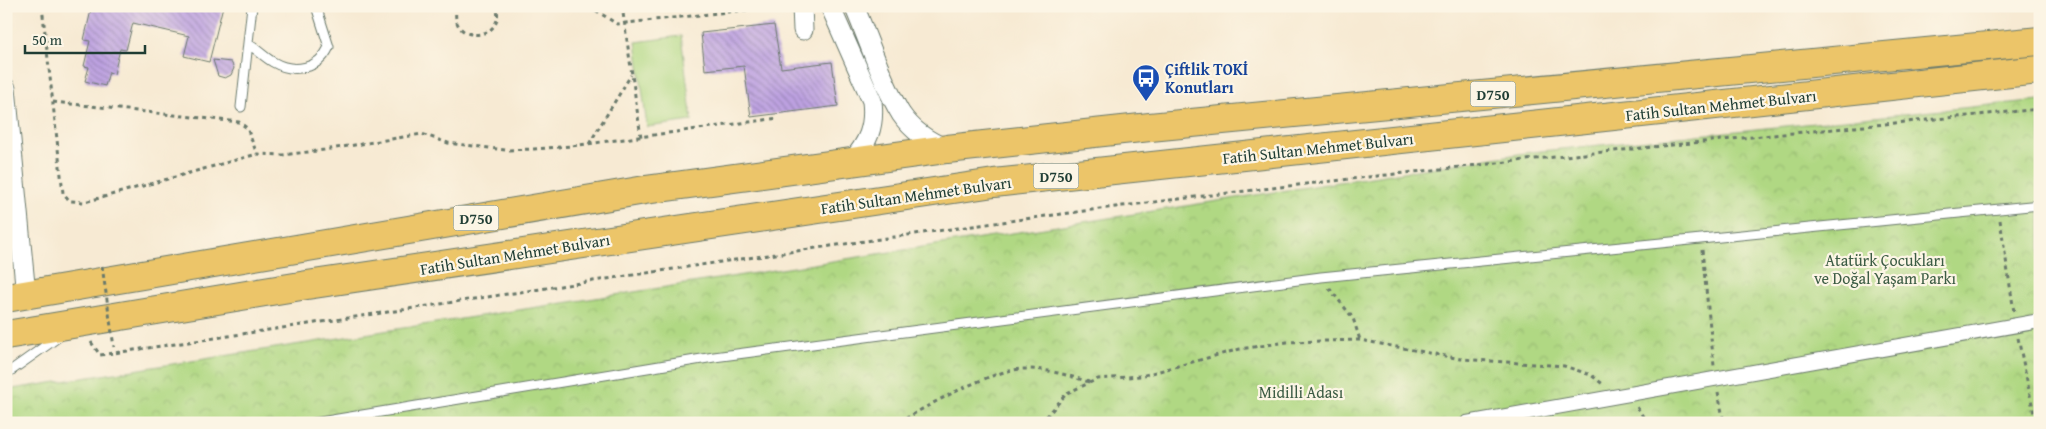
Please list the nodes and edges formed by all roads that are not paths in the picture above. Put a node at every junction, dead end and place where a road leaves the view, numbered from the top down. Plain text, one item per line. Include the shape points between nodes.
1 (252, 6) edge
2 (316, 6) edge
3 (802, 6) edge
4 (830, 6) edge
5 (854, 6) edge
6 (803, 30) dead end
7 (2040, 41) edge
8 (248, 44) junction
9 (2040, 70) edge
10 (6, 88) edge
11 (241, 107) dead end
12 (947, 149) junction
13 (851, 162) junction
14 (2040, 205) edge
15 (16, 296) edge
16 (2040, 321) edge
17 (77, 323) junction
18 (6, 334) edge
19 (6, 374) edge
20 (314, 423) edge
21 (1467, 423) edge

1 - 8 lane
2 - 8 lane via 329,46 316,64 301,69 282,66
3 - 6 street
4 - 13 street via 872,102 874,116 866,144
5 - 12 street via 902,114 926,138
7 - 12 highway, Fatih Sultan Mehmet Bulvarı / D750
8 - 11 lane
9 - 17 highway, Fatih Sultan Mehmet Bulvarı / D750 via 994,183 306,285
10 - 15 street
12 - 13 highway, Fatih Sultan Mehmet Bulvarı / D750
13 - 15 highway, Fatih Sultan Mehmet Bulvarı / D750 via 645,190
14 - 20 lane via 1322,277 714,357
16 - 21 street
17 - 18 highway, Fatih Sultan Mehmet Bulvarı / D750
17 - 19 lane

